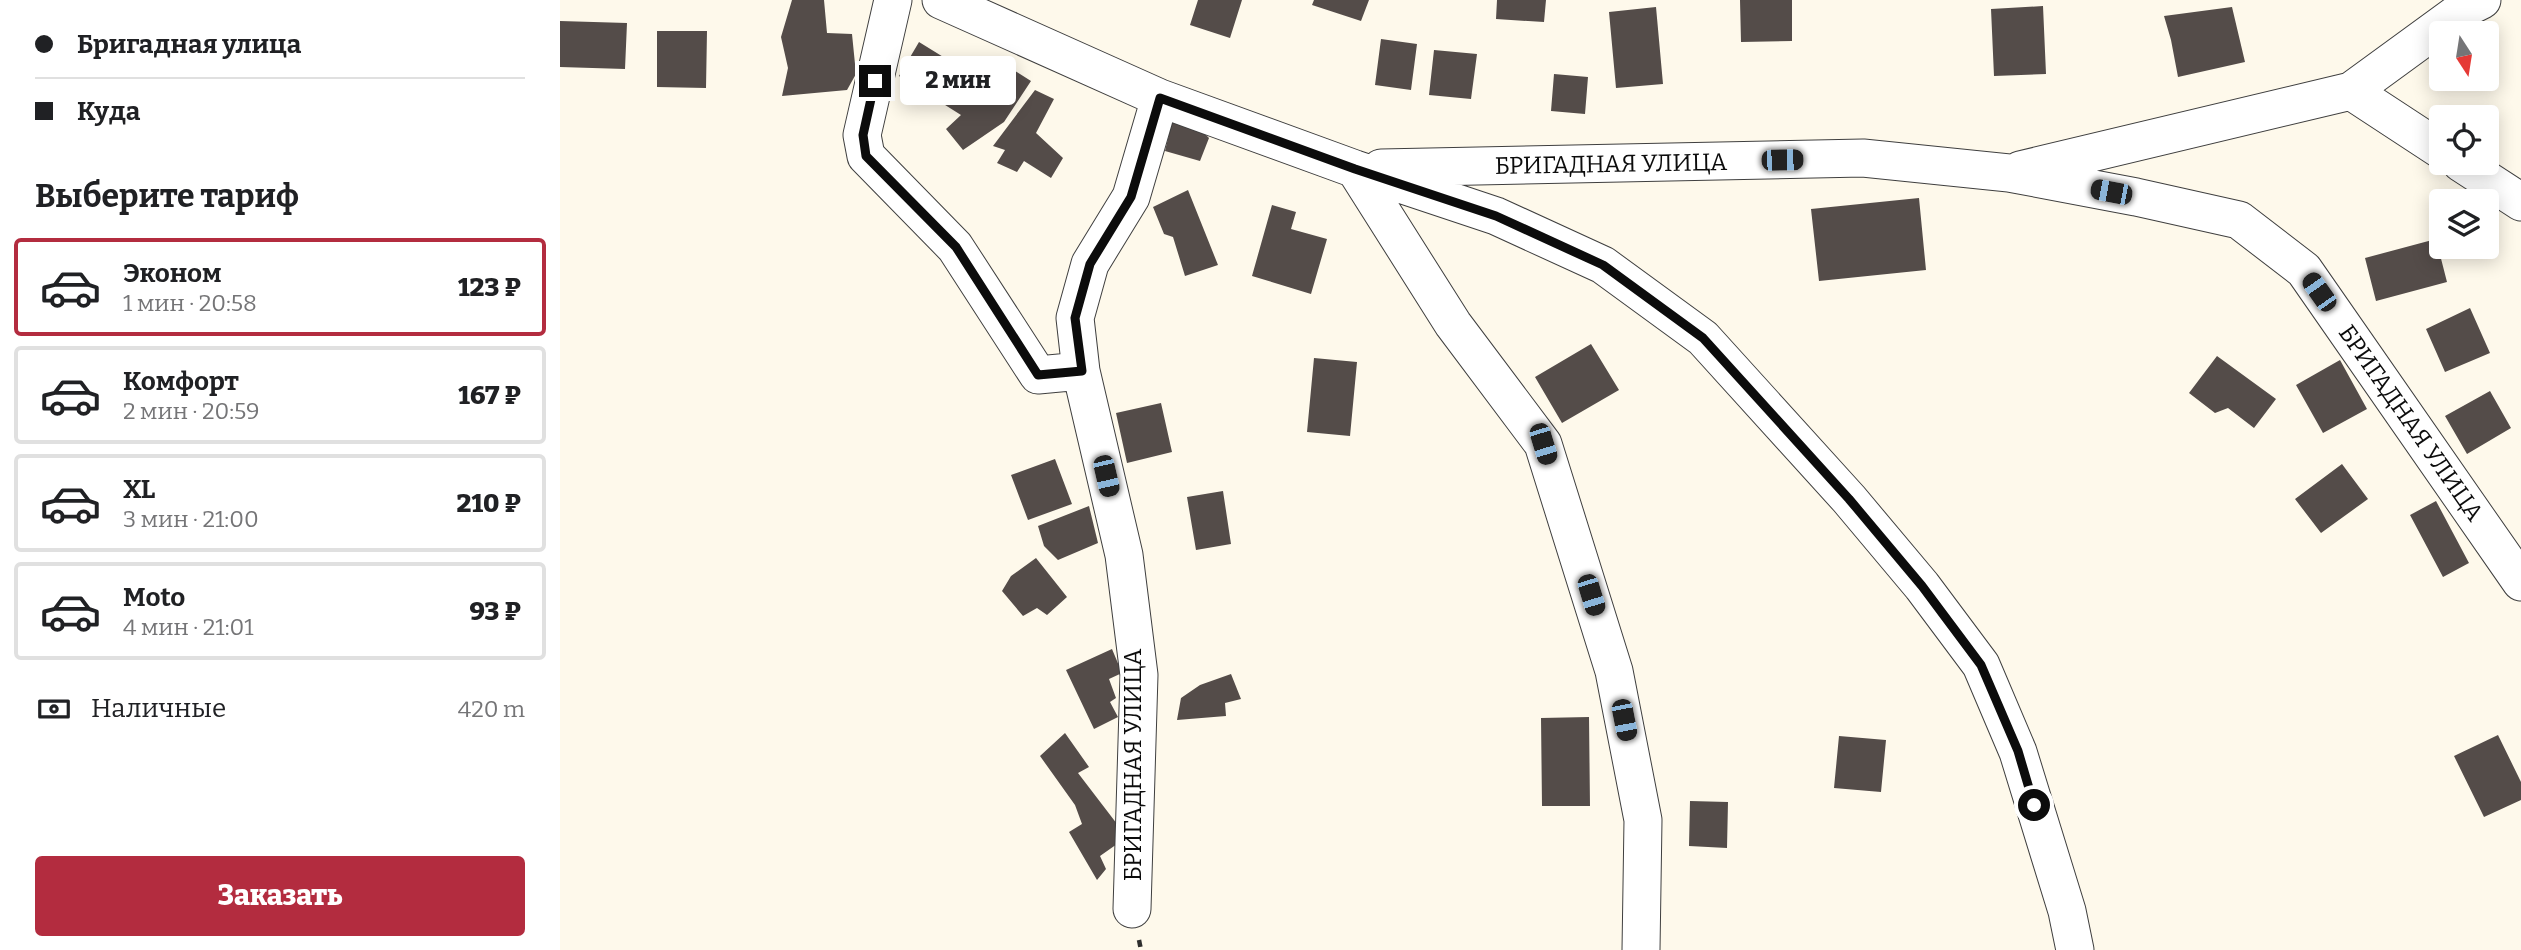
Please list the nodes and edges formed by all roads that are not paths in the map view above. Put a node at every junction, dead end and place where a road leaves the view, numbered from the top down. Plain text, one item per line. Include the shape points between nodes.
1 (893, 0) edge
2 (2482, 0) edge
3 (954, 3) edge
4 (2351, 91) junction
5 (1160, 98) junction
6 (2429, 142) edge
7 (1355, 169) junction
8 (2009, 173) junction
9 (2479, 175) edge
10 (2521, 202) edge
11 (1082, 371) junction
12 (2521, 582) edge
13 (1132, 909) dead end
14 (1641, 950) edge
15 (2076, 950) edge

1 - 11 street via 863,135 866,156 956,247 1038,375
2 - 4 street
3 - 5 street, БРИГАДНАЯ УЛИЦА
4 - 6 street
4 - 8 street
5 - 7 street, БРИГАДНАЯ УЛИЦА
5 - 11 street, БРИГАДНАЯ УЛИЦА via 1131,197 1090,264 1075,318
7 - 8 street, БРИГАДНАЯ УЛИЦА via 1863,158
7 - 14 street via 1453,324 1543,444 1614,671 1641,806
7 - 15 street, БРИГАДНАЯ УЛИЦА via 1496,216 1603,265 1703,338 1857,509 1981,665 2018,751
8 - 12 street, БРИГАДНАЯ УЛИЦА via 2239,220 2304,270
9 - 10 street
11 - 13 street, БРИГАДНАЯ УЛИЦА via 1124,555 1139,675

